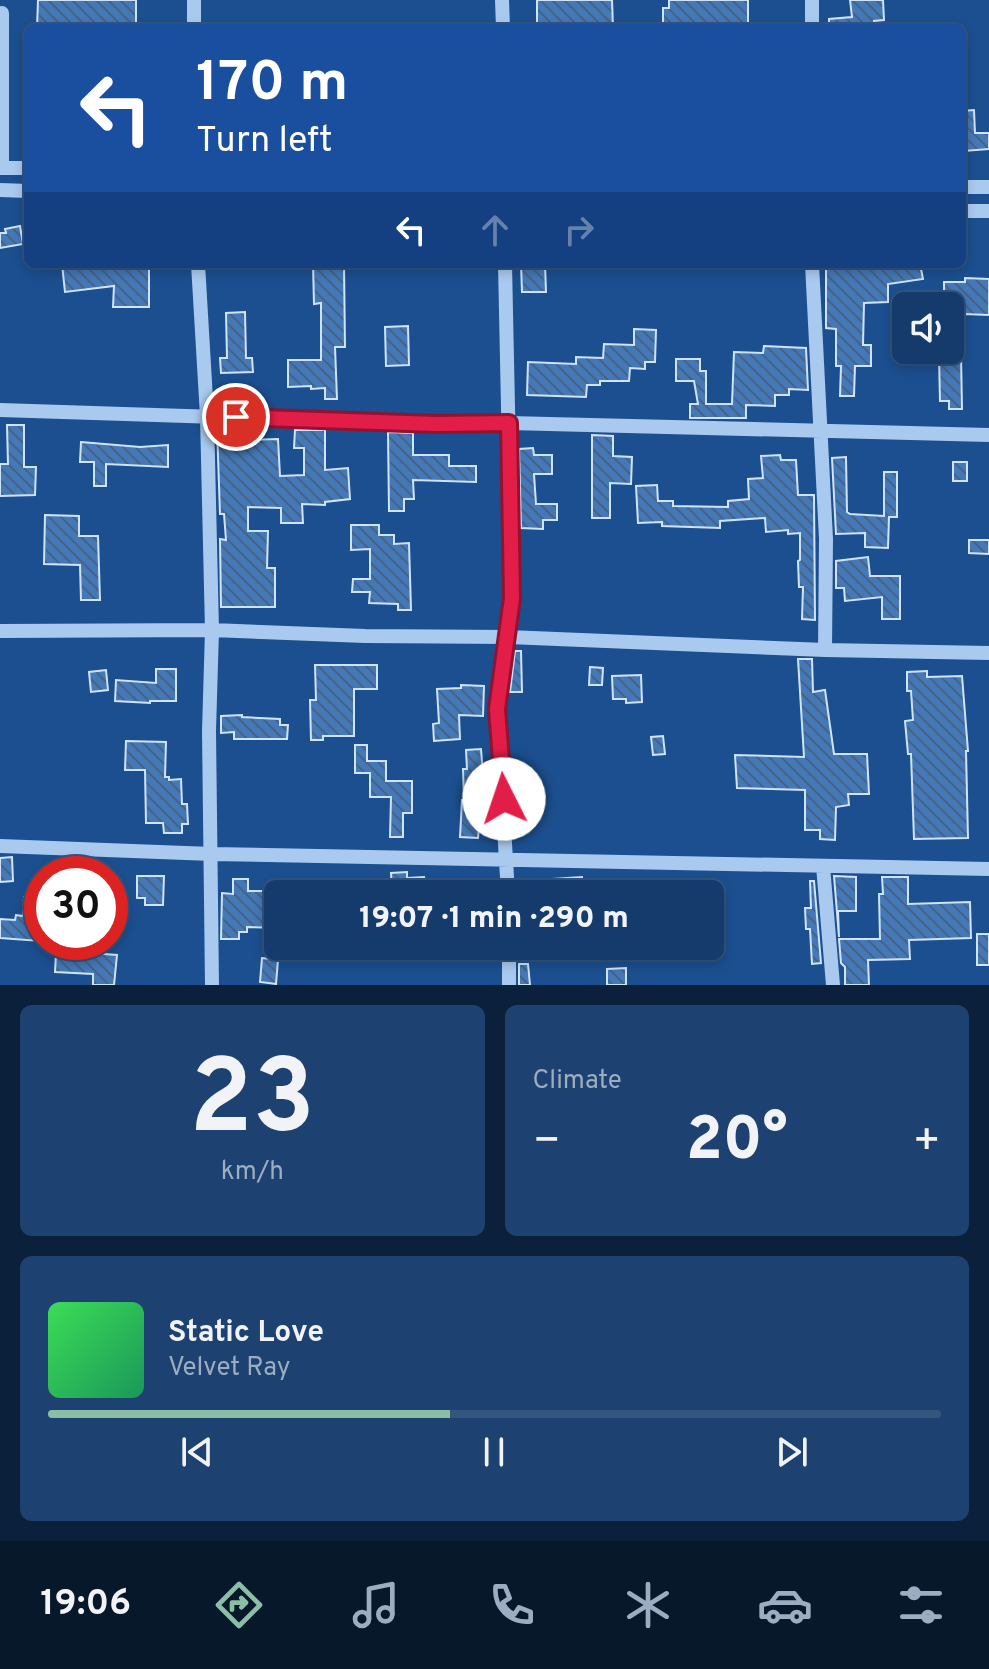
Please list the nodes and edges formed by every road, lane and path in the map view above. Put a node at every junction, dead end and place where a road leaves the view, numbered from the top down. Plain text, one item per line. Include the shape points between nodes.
1 (194, 0) edge
2 (502, 0) edge
3 (812, 0) edge
4 (2, 13) edge
5 (194, 24) edge
6 (503, 24) edge
7 (812, 24) edge
8 (1, 168) edge
9 (24, 168) edge
10 (966, 187) edge
11 (989, 187) edge
12 (0, 190) edge
13 (24, 191) edge
14 (966, 211) edge
15 (989, 211) edge
16 (198, 268) edge
17 (505, 268) edge
18 (812, 268) edge
19 (0, 410) edge
20 (207, 416) junction
21 (509, 423) junction
22 (821, 432) junction
23 (989, 435) edge
24 (212, 630) junction
25 (0, 631) edge
26 (508, 637) junction
27 (825, 650) junction
28 (989, 653) edge
29 (0, 846) edge
30 (212, 854) junction
31 (508, 860) junction
32 (823, 866) junction
33 (989, 869) edge
34 (508, 880) edge
35 (509, 960) edge
36 (212, 985) edge
37 (509, 985) edge
38 (833, 985) edge

1 - 5 street
2 - 6 street
3 - 7 street
4 - 8 street
8 - 9 street
10 - 11 street
12 - 13 street
14 - 15 street
16 - 20 street
17 - 21 street
18 - 22 street
19 - 20 street
20 - 21 street
20 - 24 street
21 - 22 street
21 - 26 street
22 - 23 street
22 - 27 street
24 - 25 street
24 - 26 street
24 - 30 street
26 - 27 street
26 - 31 street via 497,709
27 - 28 street
29 - 30 street
30 - 31 street
30 - 36 street
31 - 32 street
31 - 34 street
32 - 33 street
32 - 38 street
35 - 37 street

